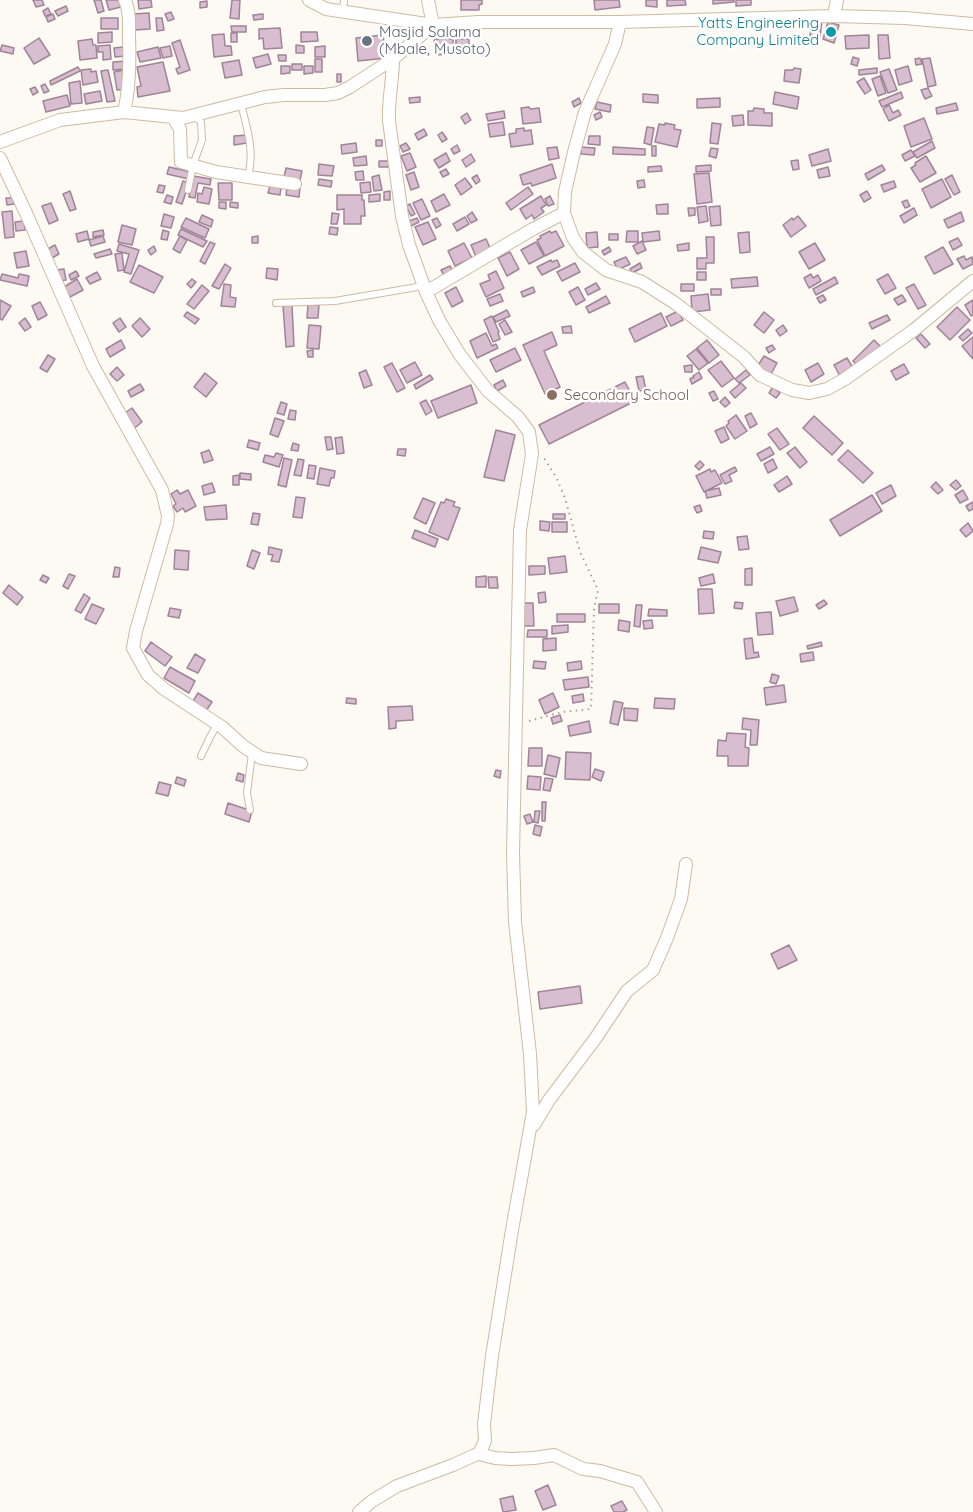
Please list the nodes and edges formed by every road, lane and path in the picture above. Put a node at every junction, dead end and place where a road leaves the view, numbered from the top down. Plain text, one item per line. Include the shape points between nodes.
1 (125, 0) edge
2 (309, 0) edge
3 (428, 0) edge
4 (837, 0) edge
5 (344, 5) edge
6 (834, 16) junction
7 (620, 22) junction
8 (973, 24) edge
9 (433, 25) junction
10 (393, 59) junction
11 (241, 103) junction
12 (124, 112) junction
13 (194, 116) junction
14 (173, 117) junction
15 (0, 142) edge
16 (0, 158) edge
17 (194, 165) junction
18 (248, 177) junction
19 (295, 184) dead end
20 (188, 190) dead end
21 (564, 213) junction
22 (973, 281) edge
23 (425, 289) junction
24 (276, 303) dead end
25 (541, 452) dead end
26 (217, 725) junction
27 (516, 725) junction
28 (252, 752) junction
29 (201, 756) dead end
30 (302, 764) dead end
31 (250, 810) dead end
32 (686, 864) dead end
33 (530, 1131) junction
34 (479, 1454) junction
35 (359, 1512) edge
36 (656, 1512) edge

1 - 12 street via 129,8 130,59
2 - 5 street via 327,9
3 - 9 street
4 - 6 street
5 - 9 street
6 - 7 street
6 - 8 street
7 - 9 street
7 - 21 street via 615,44 582,122 565,192
9 - 10 street
10 - 11 street via 338,93 284,95
10 - 23 street via 388,107 392,150 409,245
11 - 13 street
11 - 18 lane via 251,145
12 - 14 street
12 - 15 street via 60,120
13 - 14 street
13 - 17 lane via 202,127
14 - 17 street via 180,129 181,162
16 - 26 street via 93,366 162,490 167,524 133,648 148,675
17 - 18 street
17 - 20 lane
18 - 19 street
21 - 22 street via 583,252 606,270 652,288 744,357 760,375 792,390 809,393 845,379 914,330
21 - 23 street
23 - 24 lane via 335,301
23 - 27 street via 460,355 488,391 519,417 529,432 532,454 520,530
25 - 27 path via 566,498 580,552 598,591 591,709 562,712
26 - 28 street
26 - 29 lane
27 - 33 street via 515,922 531,1073
28 - 30 street via 261,758
28 - 31 lane via 247,793
32 - 33 street via 681,899 653,970 627,991
33 - 34 street via 492,1356 485,1442
34 - 35 street via 398,1486
34 - 36 street via 511,1459 554,1455 583,1469 638,1482

